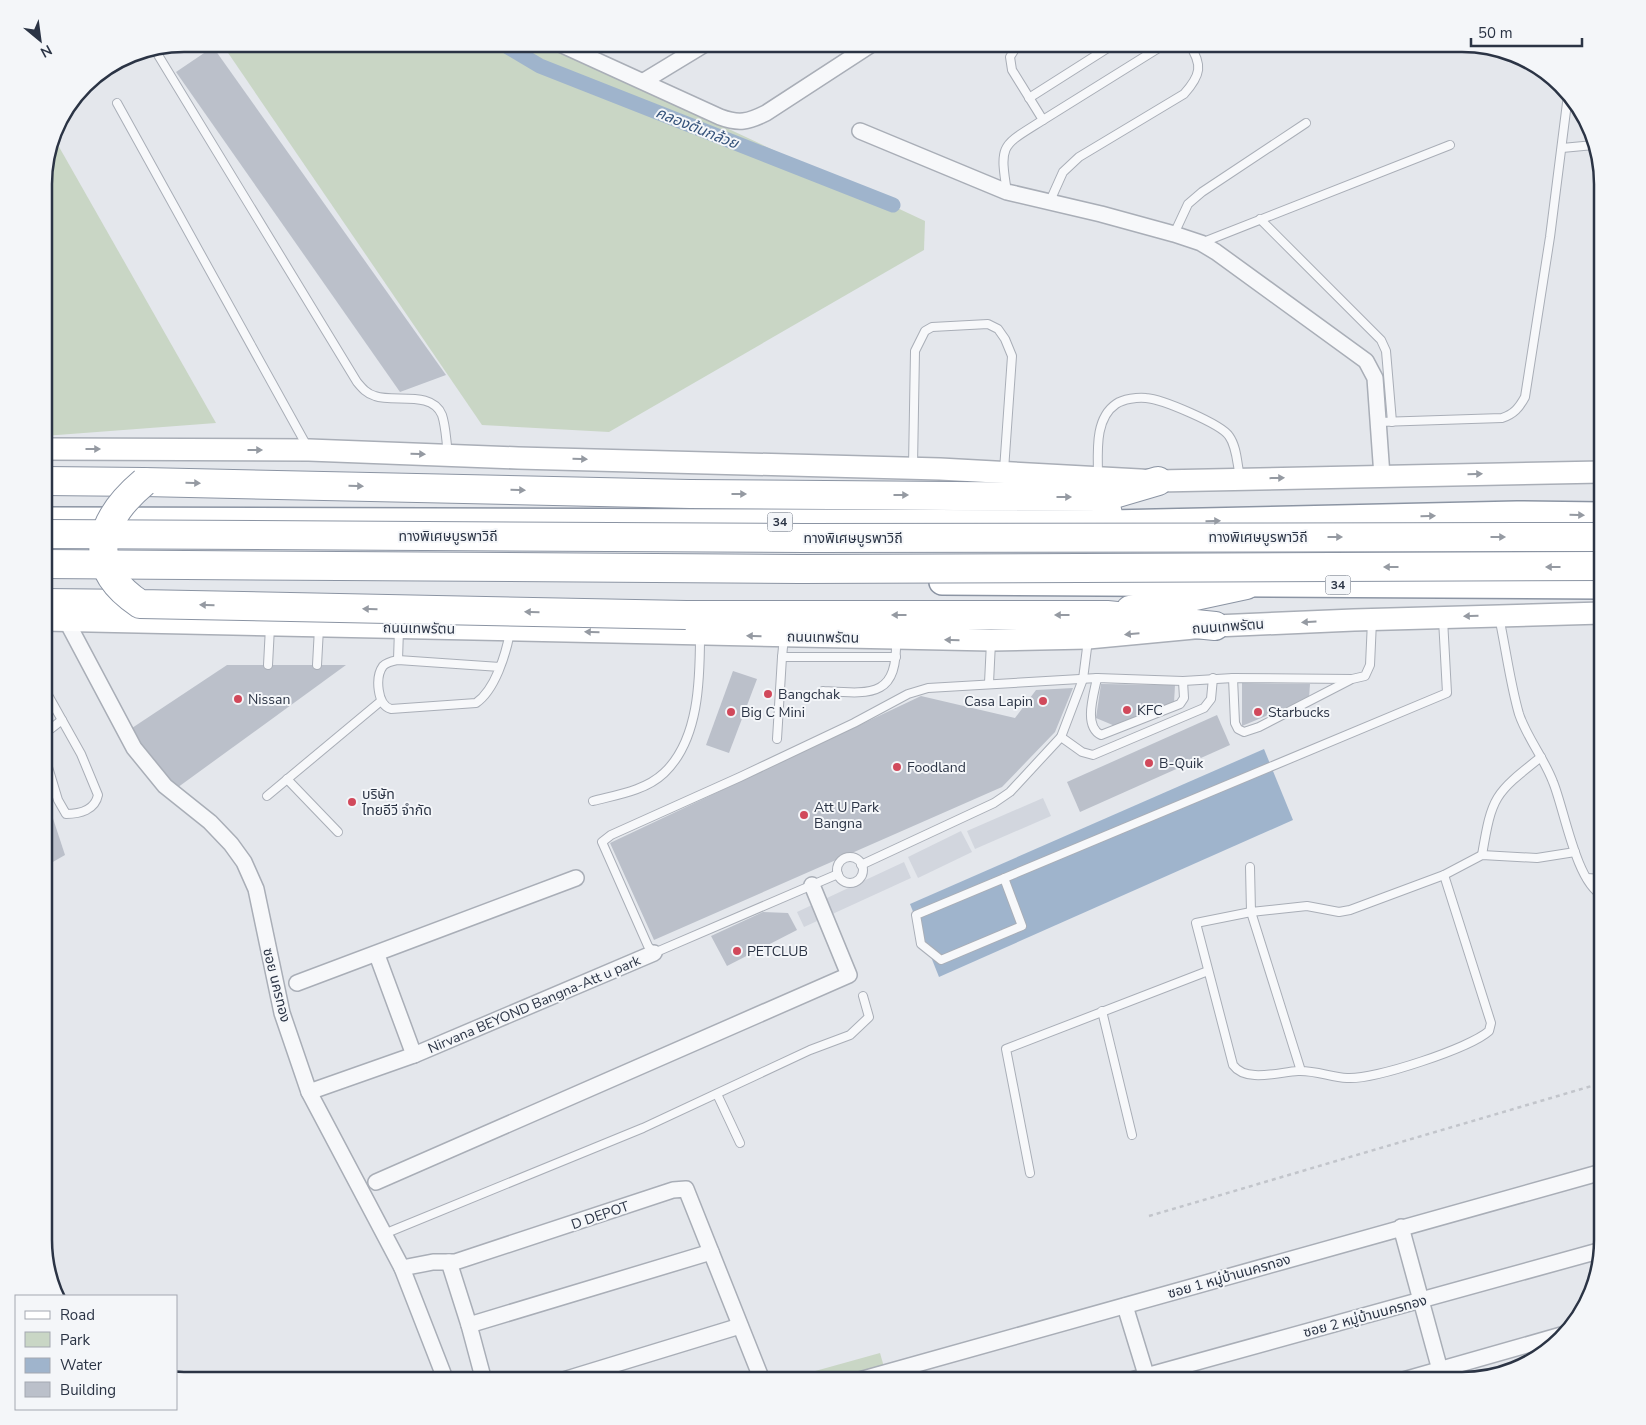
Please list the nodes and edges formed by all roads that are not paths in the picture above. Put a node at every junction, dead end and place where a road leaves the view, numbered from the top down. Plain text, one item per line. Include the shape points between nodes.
1 (580, 53) edge
2 (690, 53) edge
3 (858, 53) edge
4 (1012, 53) edge
5 (1100, 53) edge
6 (1151, 53) edge
7 (1195, 53) edge
8 (158, 56) edge
9 (644, 81) junction
10 (1029, 98) junction
11 (117, 103) dead end
12 (1567, 105) edge
13 (1043, 120) junction
14 (1306, 123) dead end
15 (860, 131) dead end
16 (1450, 145) dead end
17 (1587, 146) edge
18 (1562, 148) junction
19 (1007, 192) junction
20 (1050, 201) junction
21 (1260, 219) junction
22 (1174, 234) junction
23 (1201, 243) junction
24 (1386, 422) junction
25 (53, 449) edge
26 (309, 450) junction
27 (448, 455) junction
28 (913, 468) junction
29 (1004, 472) junction
30 (1592, 472) edge
31 (1382, 476) junction
32 (1240, 479) junction
33 (53, 481) edge
34 (1158, 481) joint
35 (144, 482) junction
36 (1101, 486) junction
37 (1594, 515) edge
38 (53, 520) edge
39 (1110, 523) junction
40 (53, 534) edge
41 (1594, 537) edge
42 (53, 564) edge
43 (1594, 566) edge
44 (53, 572) edge
45 (1246, 585) junction
46 (1594, 586) edge
47 (53, 603) edge
48 (140, 604) junction
49 (1594, 613) edge
50 (1107, 615) junction
51 (1499, 616) junction
52 (1442, 617) junction
53 (1372, 619) junction
54 (53, 620) edge
55 (66, 620) junction
56 (270, 625) junction
57 (693, 625) junction
58 (319, 626) junction
59 (1215, 626) junction
60 (399, 627) junction
61 (510, 630) junction
62 (1088, 638) junction
63 (991, 640) junction
64 (783, 647) junction
65 (896, 648) junction
66 (398, 660) junction
67 (268, 665) dead end
68 (317, 665) dead end
69 (500, 667) junction
70 (1097, 678) junction
71 (1213, 678) junction
72 (1233, 678) junction
73 (1084, 679) junction
74 (1183, 680) junction
75 (1352, 680) junction
76 (989, 683) junction
77 (823, 691) dead end
78 (381, 701) junction
79 (53, 704) edge
80 (62, 720) junction
81 (53, 727) edge
82 (1061, 737) junction
83 (777, 739) dead end
84 (1541, 757) junction
85 (287, 779) junction
86 (53, 784) edge
87 (267, 796) dead end
88 (593, 801) dead end
89 (338, 832) dead end
90 (1575, 852) junction
91 (1482, 856) junction
92 (861, 866) junction
93 (1250, 866) dead end
94 (838, 874) junction
95 (1444, 875) junction
96 (576, 878) dead end
97 (1004, 878) junction
98 (1587, 878) junction
99 (1594, 878) edge
100 (812, 885) junction
101 (1594, 889) edge
102 (1252, 912) junction
103 (654, 953) junction
104 (377, 955) junction
105 (1208, 971) junction
106 (298, 983) dead end
107 (863, 996) dead end
108 (1102, 1011) junction
109 (414, 1054) junction
110 (1301, 1071) junction
111 (309, 1092) junction
112 (717, 1094) junction
113 (1132, 1135) dead end
114 (740, 1144) dead end
115 (1030, 1173) dead end
116 (1594, 1174) edge
117 (376, 1182) dead end
118 (1401, 1227) junction
119 (384, 1234) junction
120 (711, 1252) junction
121 (1593, 1253) edge
122 (449, 1262) junction
123 (402, 1268) junction
124 (1420, 1301) junction
125 (1125, 1306) junction
126 (469, 1325) junction
127 (740, 1326) junction
128 (1550, 1339) edge
129 (442, 1372) edge
130 (482, 1372) edge
131 (589, 1372) edge
132 (759, 1372) edge
133 (888, 1372) edge
134 (1145, 1372) edge
135 (1172, 1372) edge
136 (1440, 1372) edge
137 (1453, 1372) edge

1 - 9 street
2 - 9 street
3 - 9 street via 750,121 737,123
4 - 10 lane via 1012,70
5 - 10 lane
6 - 13 lane
7 - 20 lane via 1199,70 1194,83 1184,94 1079,157 1064,172
8 - 27 lane via 357,382 374,396 434,404 443,418
10 - 13 lane
11 - 26 lane
12 - 18 lane
13 - 19 lane via 1007,145 1002,159
14 - 22 lane via 1202,192 1188,204
15 - 19 street
16 - 21 lane
17 - 18 lane
18 - 24 lane via 1525,397 1520,407 1502,418
19 - 20 street
20 - 22 street
21 - 23 lane
21 - 24 lane via 1381,340 1386,350
22 - 23 street
23 - 24 street via 1366,361 1375,378
24 - 31 street
25 -> 26 main road
26 -> 27 main road
27 -> 28 main road
28 - 29 main road
28 - 29 lane via 915,351 920,339 932,327 988,324 998,329 1012,356
29 - 36 main road
31 -> 30 main road
32 -> 31 main road
32 - 34 main road
32 - 36 lane via 1230,437 1220,427 1147,398 1116,404 1106,417 1099,432
33 - 35 highway
34 - 36 highway
35 -> 36 highway via 690,494
35 - 48 highway, bridge via 126,497 114,513 104,539 107,567 113,581 122,592
36 - 39 highway
39 -> 37 highway, 34
38 - 39 highway, 34
40 -> 41 highway, ทางพิเศษบูรพาวิถี, bridge via 804,538
43 -> 42 highway, bridge via 790,569
44 - 45 highway, 34
45 - 46 highway, 34
45 - 50 highway
47 - 48 highway
57 -> 48 highway, bridge
49 - 51 main road, ถนนเทพรัตน
50 -> 57 highway
50 - 59 highway
51 -> 52 main road, ถนนเทพรัตน
51 - 84 lane via 1519,713
52 - 53 main road, ถนนเทพรัตน
52 - 97 lane via 1447,693
53 -> 59 main road, ถนนเทพรัตน
53 - 75 lane via 1369,669 1365,676
54 - 55 main road, ถนนเทพรัตน
55 - 56 main road, ถนนเทพรัตน
55 - 111 street, ซอย นครทอง via 134,748 165,786 210,822 244,862 256,889 282,1013
56 - 58 main road, ถนนเทพรัตน
56 - 67 lane
57 -> 61 main road, ถนนเทพรัตน
64 -> 57 main road, ถนนเทพรัตน
57 - 88 lane via 700,668 692,719 677,757 663,774 632,791
58 - 60 main road, ถนนเทพรัตน
58 - 68 lane
59 -> 62 main road, ถนนเทพรัตน
60 - 61 main road, ถนนเทพรัตน
60 - 66 lane
61 - 69 lane
62 - 63 main road, ถนนเทพรัตน
62 - 73 lane
63 -> 65 main road, ถนนเทพรัตน
63 - 76 lane
64 - 65 main road, ถนนเทพรัตน
64 - 83 lane
65 - 77 lane via 893,673 886,684 863,693
66 - 69 lane
66 - 78 lane via 383,667 379,681
69 - 78 lane via 486,692 476,702 391,709
70 - 73 lane
70 - 74 lane
70 - 74 lane via 1091,722 1101,735 1180,704 1184,698
71 - 72 lane
71 - 74 lane
71 - 82 lane via 1211,699 1204,708 1093,755 1082,752
72 - 75 lane
72 - 75 lane via 1235,723 1244,732
73 - 76 lane
73 - 82 lane
76 - 103 lane via 919,690 605,838 602,842 604,849
78 - 85 lane
79 - 80 lane
80 - 81 lane
80 - 86 lane via 89,772 98,796 97,802 75,814 66,814
82 - 92 lane via 1003,797
84 - 90 lane via 1554,782
84 - 91 lane via 1512,779 1496,797 1490,811
85 - 87 lane
85 - 89 lane
90 - 91 lane via 1537,858
90 - 98 lane
91 - 95 lane
92 - 94 lane via 861,874 856,881 847,882
92 - 94 lane via 854,858 846,858 839,862
93 - 102 lane
94 - 100 lane
95 - 102 lane via 1350,910 1339,912 1307,906
95 - 110 lane via 1491,1024 1490,1031 1474,1041 1393,1071 1366,1077 1347,1078
96 - 104 street
97 - 97 lane via 916,915 922,944 941,960 1022,926
98 - 99 lane
98 - 101 lane
100 - 103 lane
100 - 117 street via 849,975
102 - 105 lane via 1196,923
102 - 110 lane
103 - 109 street, Nirvana BEYOND Bangna-Att u park
104 - 106 street
104 - 109 street, Nirvana BEYOND Bangna-Att u park
105 - 108 lane
105 - 110 lane via 1237,1071 1248,1075
107 - 112 lane via 869,1017 850,1035 810,1050
108 - 113 lane
108 - 115 lane via 1006,1049
109 - 111 street, Nirvana BEYOND Bangna-Att u park
111 - 119 street, ซอย นครทอง
112 - 114 lane
112 - 119 lane via 643,1128
116 - 118 street, ซอย 1 หมู่บ้านนครทอง
118 - 124 street
118 - 125 street, ซอย 1 หมู่บ้านนครทอง
119 - 123 street, ซอย นครทอง
120 - 122 street, D DEPOT via 686,1189 673,1190 476,1257
120 - 126 street
120 - 127 street, D DEPOT
121 - 124 street, ซอย 2 หมู่บ้านนครทอง
122 - 123 street, D DEPOT
122 - 126 street
123 - 129 street, ซอย นครทอง
124 - 135 street, ซอย 2 หมู่บ้านนครทอง
124 - 136 street
125 - 133 street, ซอย 1 หมู่บ้านนครทอง
125 - 134 street
126 - 130 street
127 - 131 street
127 - 132 street, D DEPOT
128 - 137 street

